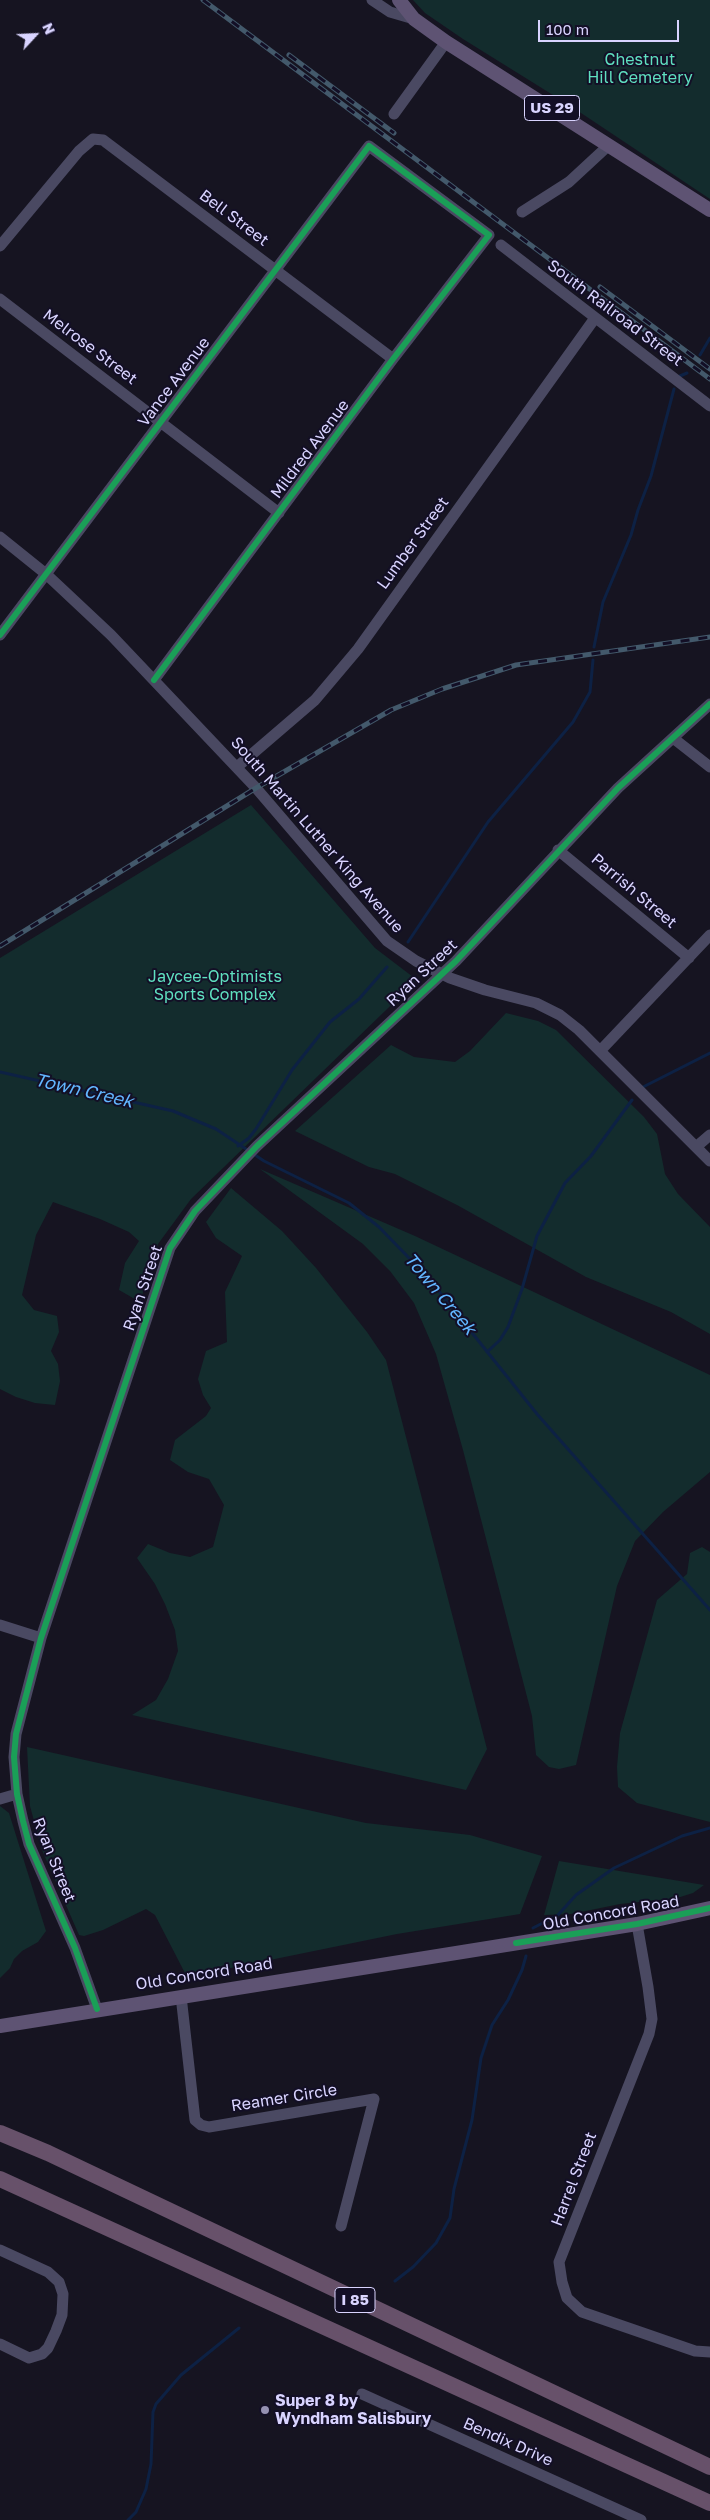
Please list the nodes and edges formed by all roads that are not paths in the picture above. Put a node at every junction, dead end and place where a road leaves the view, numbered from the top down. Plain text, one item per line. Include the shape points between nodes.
1 (372, 0) edge
2 (399, 0) edge
3 (414, 19) junction
4 (446, 42) junction
5 (394, 114) dead end
6 (609, 145) junction
7 (370, 146) joint
8 (710, 210) edge
9 (522, 212) dead end
10 (501, 245) dead end
11 (0, 246) edge
12 (275, 270) junction
13 (0, 299) edge
14 (595, 318) junction
15 (393, 359) junction
16 (710, 406) edge
17 (161, 422) junction
18 (279, 513) junction
19 (0, 537) edge
20 (46, 574) junction
21 (0, 635) edge
22 (154, 680) junction
23 (710, 704) edge
24 (673, 738) junction
25 (237, 767) junction
26 (710, 767) edge
27 (558, 850) junction
28 (710, 934) edge
29 (689, 958) junction
30 (442, 974) junction
31 (600, 1051) junction
32 (710, 1135) edge
33 (696, 1147) junction
34 (710, 1161) edge
35 (0, 1625) edge
36 (41, 1638) junction
37 (16, 1794) junction
38 (0, 1799) edge
39 (710, 1908) edge
40 (637, 1924) junction
41 (181, 1996) junction
42 (96, 2009) junction
43 (0, 2026) edge
44 (0, 2132) edge
45 (0, 2179) edge
46 (341, 2226) dead end
47 (0, 2250) edge
48 (0, 2344) edge
49 (710, 2352) edge
50 (362, 2394) dead end
51 (710, 2467) edge
52 (710, 2503) edge
53 (641, 2520) edge

1 - 3 street via 390,12
2 - 3 main road, US 29
3 - 4 main road, US 29
4 - 5 street
4 - 6 main road, US 29
6 - 8 main road, US 29
6 - 9 street via 569,182
7 - 12 street, Vance Avenue
7 - 15 street, Mildred Avenue via 489,235
10 - 14 street, South Railroad Street
11 - 12 street, Bell Street via 79,151 93,139 103,140
12 - 15 street, Bell Street
12 - 17 street, Vance Avenue
13 - 17 street, Melrose Street
14 - 16 street, South Railroad Street
14 - 25 street, Lumber Street via 358,649 315,700
15 - 18 street, Mildred Avenue
17 - 18 street, Melrose Street
17 - 20 street, Vance Avenue
18 - 22 street, Mildred Avenue
19 - 20 street, South Martin Luther King Avenue
20 - 21 street, Vance Avenue
20 - 22 street, South Martin Luther King Avenue via 104,627
22 - 25 street, South Martin Luther King Avenue
23 - 24 street, Ryan Street
24 - 26 street
24 - 27 street, Ryan Street via 618,788
25 - 30 street, South Martin Luther King Avenue via 379,934 405,954
27 - 29 street, Parrish Street
27 - 30 street, Ryan Street
28 - 29 street
29 - 31 street
30 - 31 street, South Martin Luther King Avenue via 474,987 547,1007 566,1019
30 - 36 street, Ryan Street via 232,1172 194,1211 170,1248
31 - 33 street, South Martin Luther King Avenue
32 - 33 street
33 - 34 street, South Martin Luther King Avenue
35 - 36 street
36 - 37 street, Ryan Street via 16,1734
37 - 38 street
37 - 42 street, Ryan Street via 29,1844 75,1948
39 - 40 main road, Old Concord Road
40 - 41 main road, Old Concord Road
40 - 49 street, Harrel Street via 652,2019 649,2034 559,2262 562,2282 568,2298 582,2312 695,2351
41 - 42 main road, Old Concord Road
41 - 46 street, Reamer Circle via 195,2120 200,2125 209,2127 374,2099
42 - 43 main road, Old Concord Road
44 - 51 highway, I 85
45 - 52 highway, I 85
47 - 48 street via 48,2272 59,2282 63,2294 62,2315 52,2340 42,2354 29,2358
50 - 53 street, Bendix Drive

